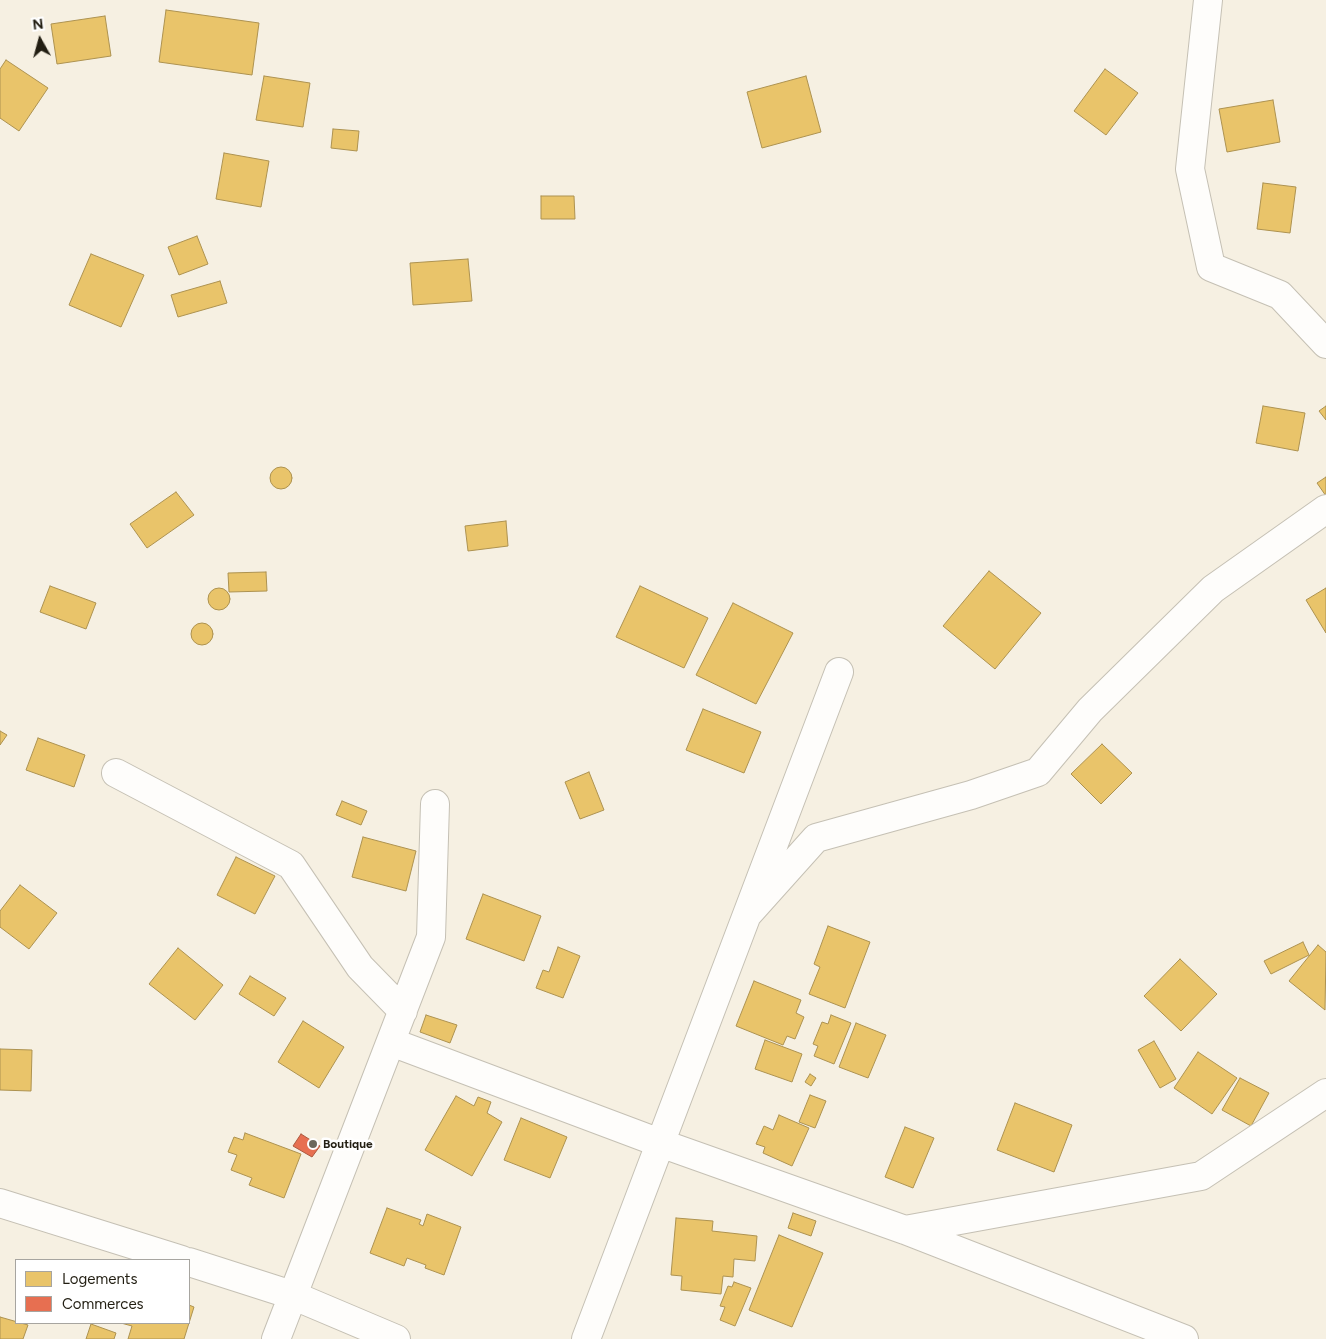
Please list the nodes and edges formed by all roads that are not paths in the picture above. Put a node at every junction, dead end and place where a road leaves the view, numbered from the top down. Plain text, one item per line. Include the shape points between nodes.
1 (1208, 0) edge
2 (1326, 344) edge
3 (1326, 509) edge
4 (839, 672) dead end
5 (116, 773) dead end
6 (435, 804) dead end
7 (747, 915) junction
8 (403, 1012) junction
9 (391, 1042) junction
10 (1326, 1093) edge
11 (660, 1143) junction
12 (0, 1203) edge
13 (905, 1230) junction
14 (179, 1259) edge
15 (190, 1262) edge
16 (292, 1295) junction
17 (276, 1339) edge
18 (396, 1339) edge
19 (586, 1339) edge
20 (1182, 1339) edge

1 - 2 street via 1190,169 1211,267 1280,295
3 - 7 street via 1213,589 1090,710 1038,772 971,795 816,838
4 - 7 street
5 - 8 street via 291,866 360,966
6 - 8 street via 431,937
7 - 11 street
8 - 9 street
9 - 11 street
9 - 16 street
10 - 13 street via 1201,1176
11 - 13 street
11 - 19 street
12 - 14 street
13 - 20 street
15 - 16 street
16 - 17 street
16 - 18 street

